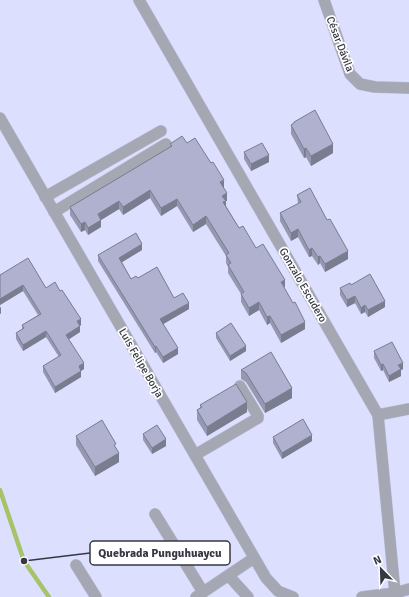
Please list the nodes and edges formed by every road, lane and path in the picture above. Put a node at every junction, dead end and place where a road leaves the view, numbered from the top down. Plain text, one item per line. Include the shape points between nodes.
1 (139, 0) edge
2 (324, 0) edge
3 (409, 88) edge
4 (0, 118) edge
5 (161, 131) dead end
6 (166, 144) dead end
7 (45, 197) junction
8 (54, 212) junction
9 (240, 386) dead end
10 (409, 409) edge
11 (378, 415) junction
12 (195, 456) junction
13 (155, 514) dead end
14 (254, 558) junction
15 (76, 565) dead end
16 (230, 576) junction
17 (409, 589) edge
18 (395, 593) junction
19 (200, 594) edge
20 (96, 597) edge
21 (248, 597) edge
22 (293, 597) edge
23 (365, 597) edge

1 - 11 street, Gonzalo Escudero
2 - 3 street, César Dávila via 350,74 360,84
4 - 7 street, Luis Felipe Borja
5 - 7 street
6 - 8 street
7 - 8 street, Luis Felipe Borja
8 - 12 street, Luis Felipe Borja
9 - 12 street via 258,418
10 - 11 street
11 - 18 street, Gonzalo Escudero
12 - 14 street, Luis Felipe Borja
13 - 19 street
14 - 16 street
14 - 22 street, Luis Felipe Borja via 266,578 278,591
15 - 20 street
16 - 19 street
16 - 21 street
17 - 18 street
18 - 23 street

